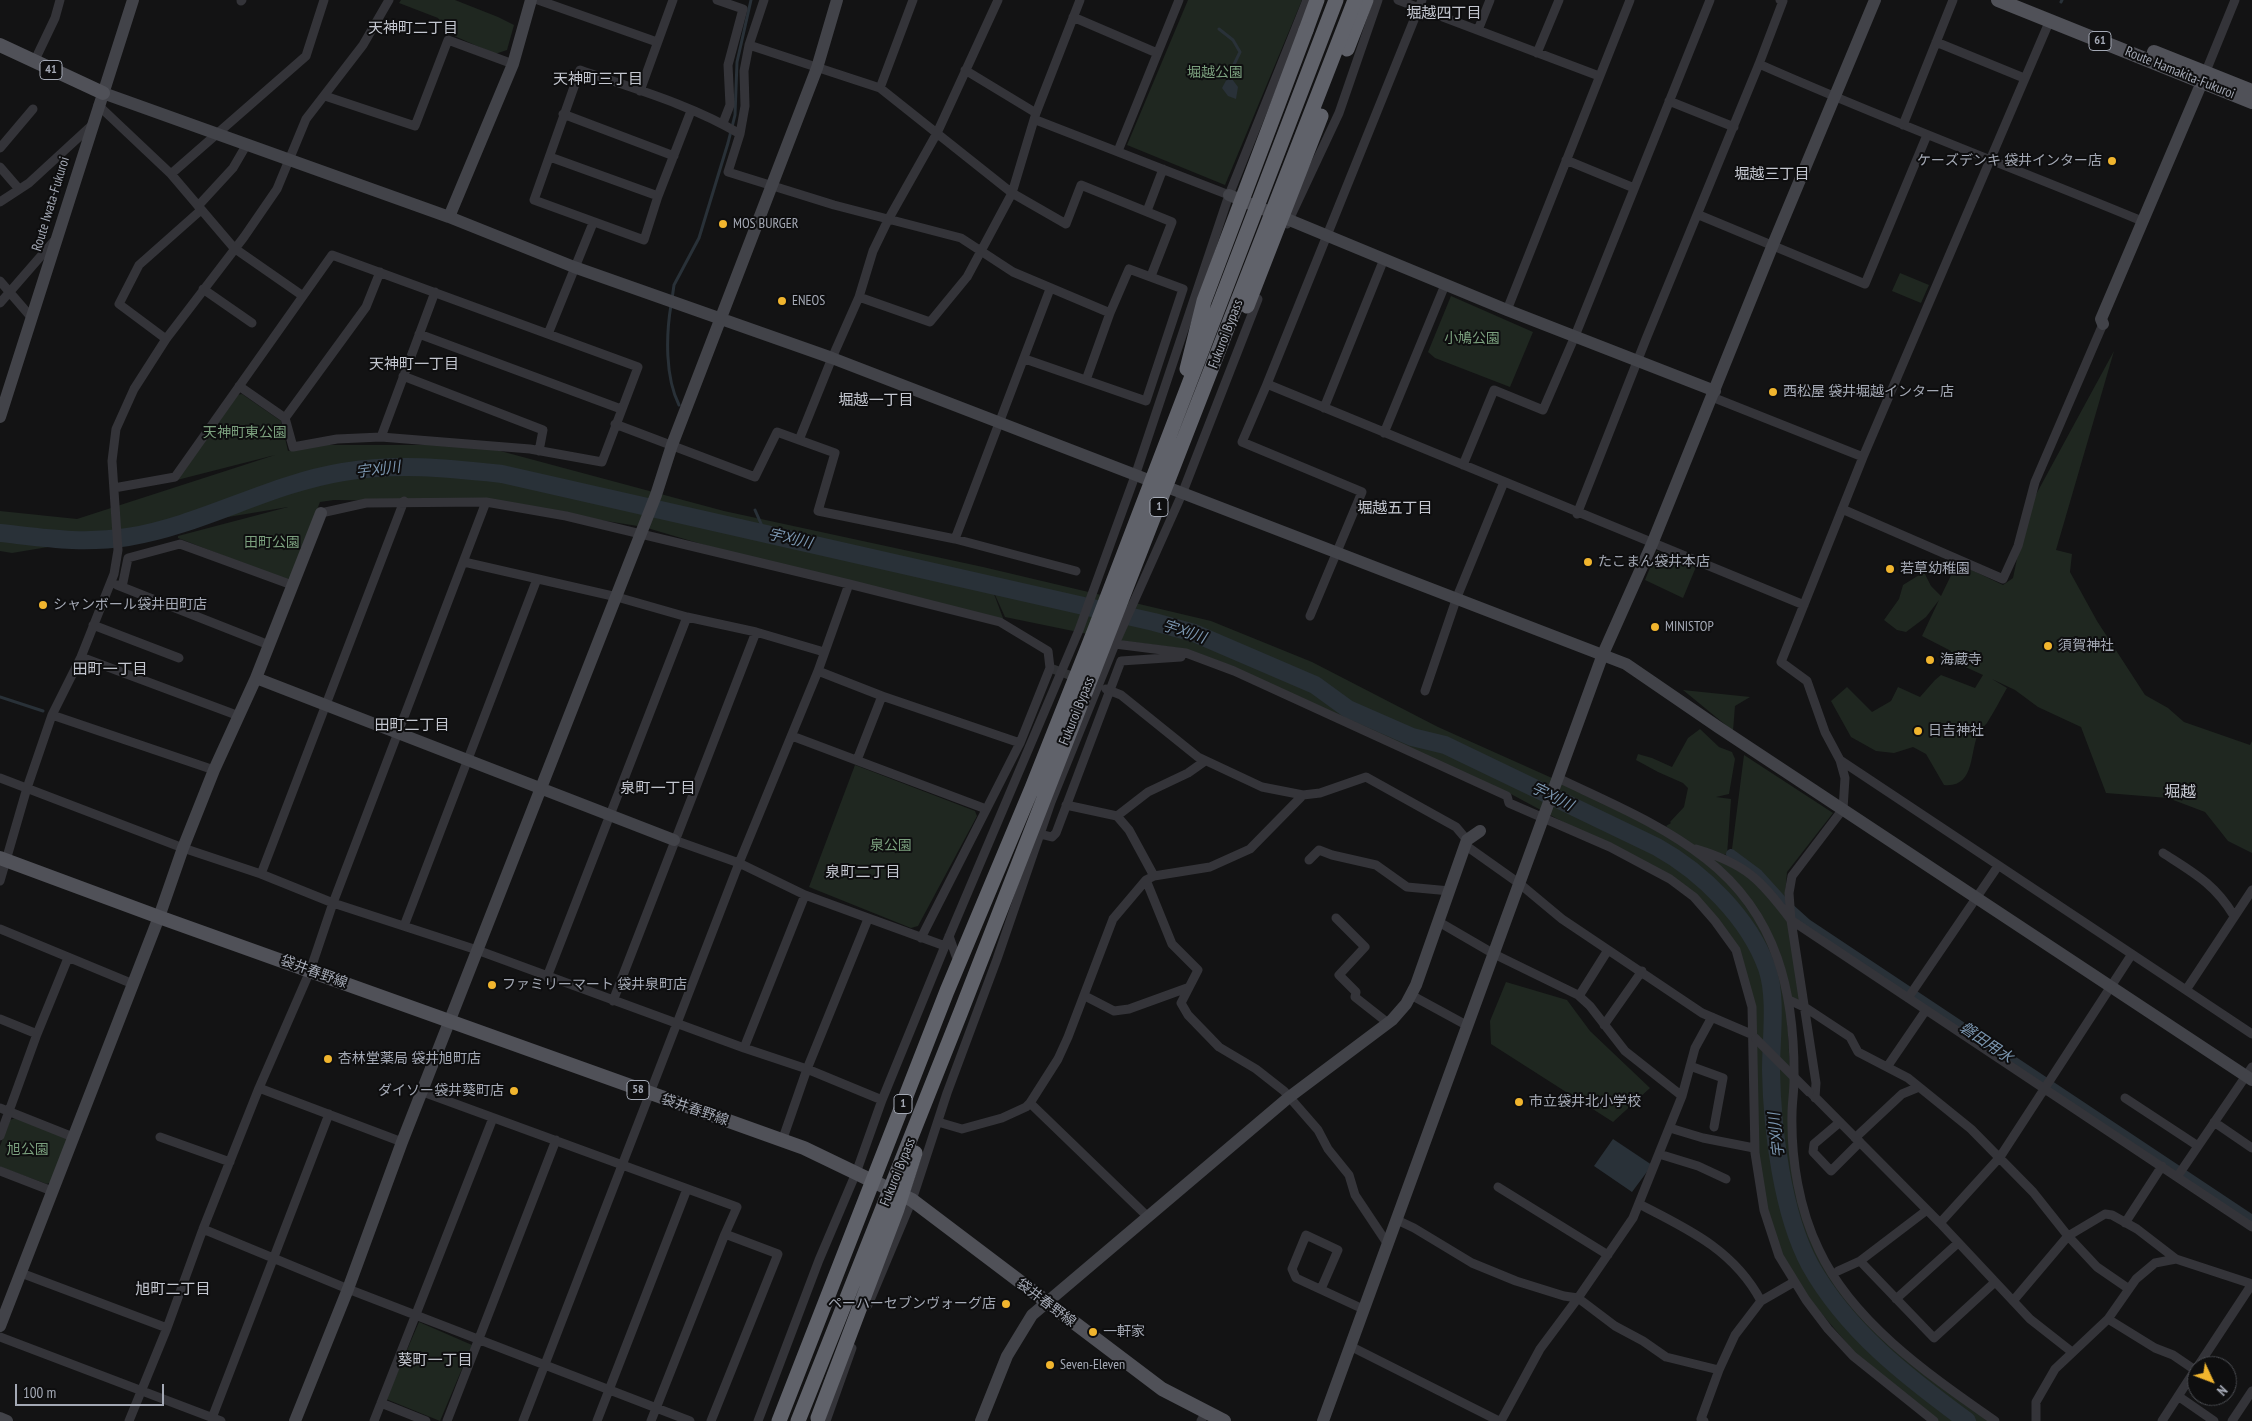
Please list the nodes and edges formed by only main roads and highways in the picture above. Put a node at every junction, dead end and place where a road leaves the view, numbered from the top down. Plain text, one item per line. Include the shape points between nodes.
1 (1317, 0) edge
2 (1336, 0) edge
3 (1355, 0) edge
4 (1366, 0) edge
5 (1998, 0) edge
6 (2021, 0) edge
7 (0, 45) edge
8 (2204, 77) junction
9 (2252, 91) edge
10 (100, 99) road end
11 (2252, 102) edge
12 (1151, 506) junction
13 (4, 860) edge
14 (947, 991) junction
15 (943, 1058) junction
16 (1203, 1416) edge
17 (820, 1420) edge
18 (772, 1421) edge
19 (779, 1421) edge
20 (798, 1421) edge
21 (1224, 1421) edge

1 - 12 highway, bridge via 1204,301 1184,384 1158,452
2 - 12 highway, Fukuroi Bypass / 1, bridge
3 - 12 highway, Fukuroi Bypass / 1, bridge
4 - 12 highway, bridge via 1252,296 1175,477
5 - 8 main road, Route Hamakita-Fukuroi / 61
6 - 8 main road, Route Hamakita-Fukuroi / 61
7 - 10 main road, 41
8 - 9 main road, Route Hamakita-Fukuroi / 61
8 - 11 main road, Route Hamakita-Fukuroi / 61
12 - 14 highway, Fukuroi Bypass / 1, bridge
12 - 15 highway, Fukuroi Bypass / 1, bridge
13 - 16 main road, 袋井春野線 / 58 via 804,1148 912,1200 1162,1389
14 - 18 highway, bridge via 822,1287
14 - 19 highway, Fukuroi Bypass / 1, bridge
15 - 17 highway, bridge via 897,1210
15 - 20 highway, Fukuroi Bypass / 1, bridge
16 - 21 main road, 袋井春野線 / 58

